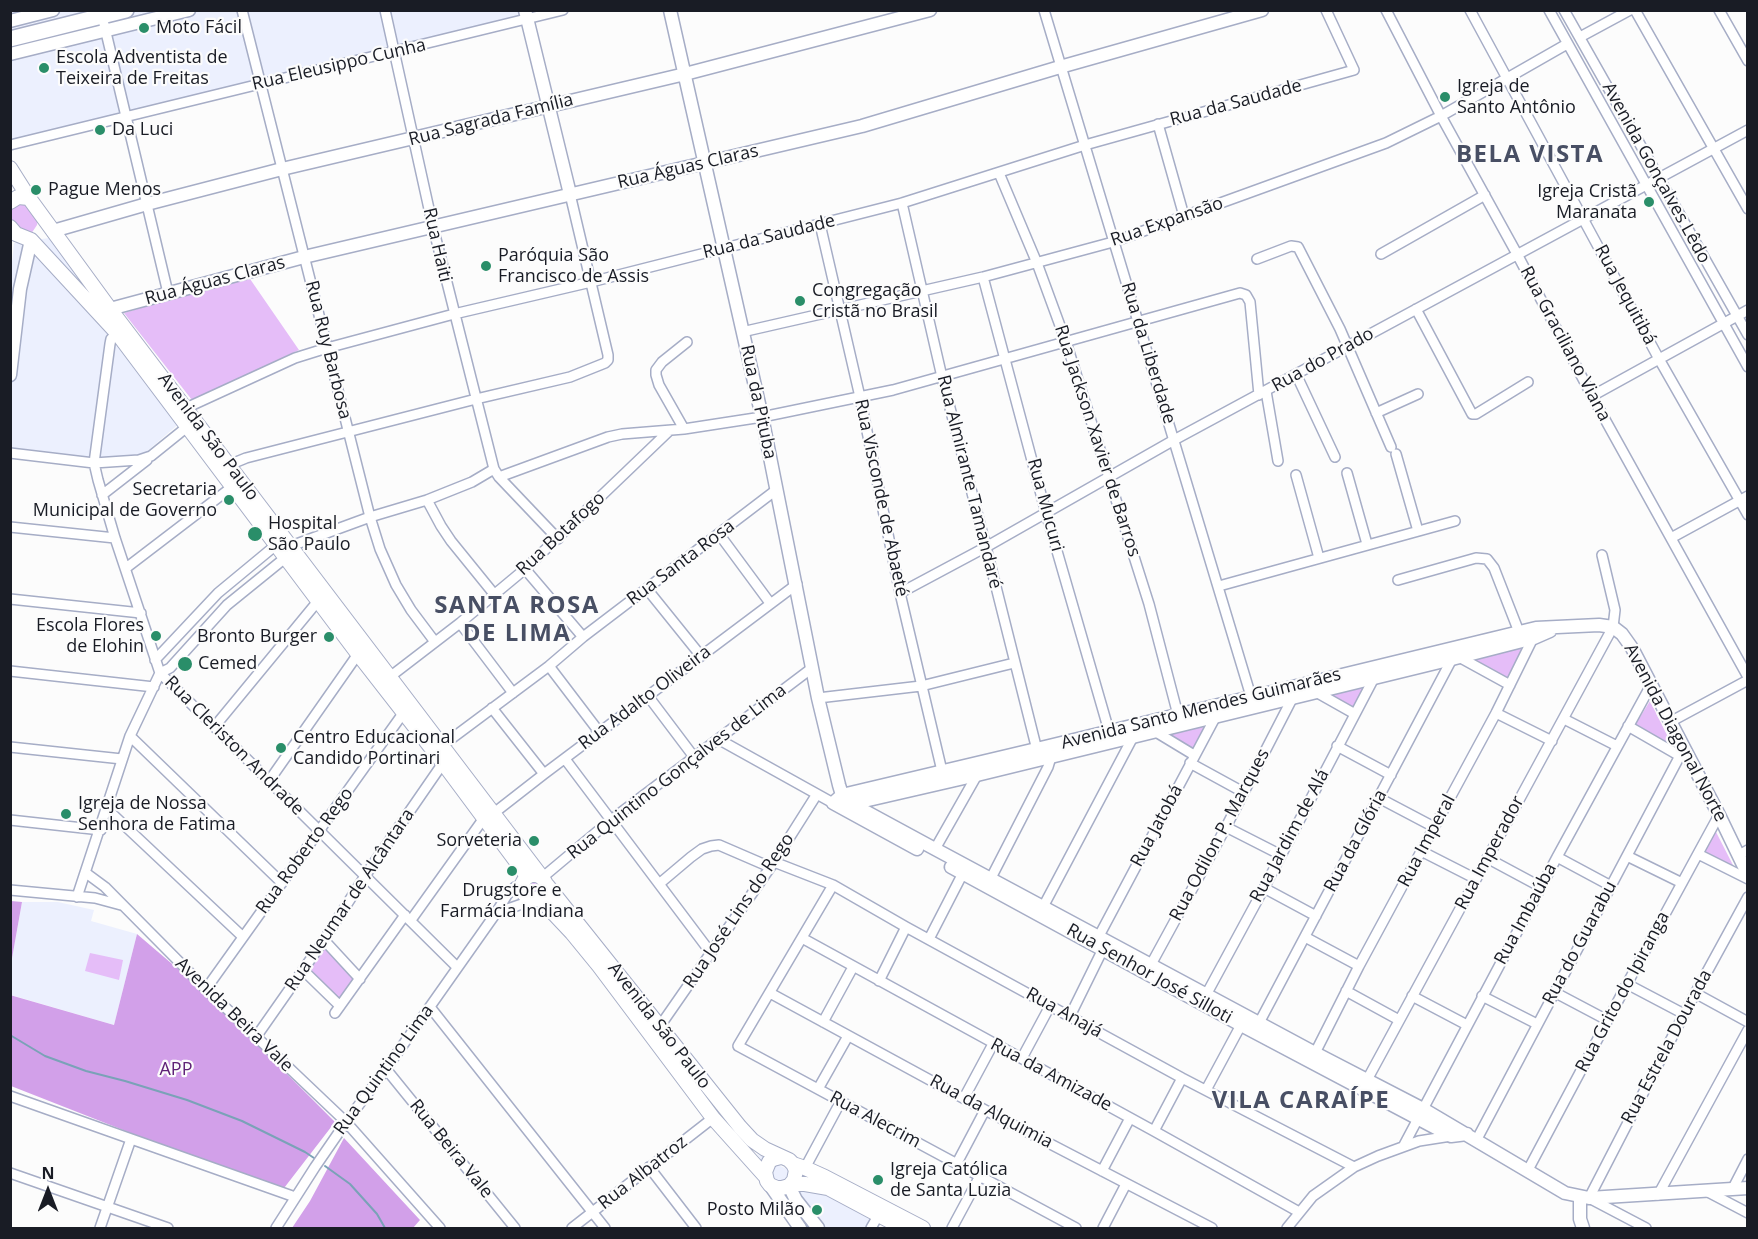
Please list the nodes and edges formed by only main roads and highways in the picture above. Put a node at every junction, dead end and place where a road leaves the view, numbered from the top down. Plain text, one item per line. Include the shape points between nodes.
1 (126, 10) edge
2 (103, 20) edge
3 (10, 39) edge
4 (10, 168) edge
5 (29, 198) junction
6 (10, 202) edge
7 (43, 218) junction
8 (10, 227) edge
9 (30, 240) junction
10 (288, 552) junction
11 (489, 815) junction
12 (536, 880) junction
13 (535, 898) junction
14 (793, 1163) junction
15 (767, 1180) junction
16 (790, 1185) junction
17 (903, 1228) edge
18 (923, 1228) edge

1 - 2 main road
2 - 3 main road
4 - 5 main road, Avenida São Paulo
5 - 6 main road via 18,197
5 - 7 main road, Avenida São Paulo
7 - 9 main road
7 - 10 main road, Avenida São Paulo via 229,465
8 - 9 main road, Avenida São Paulo
9 - 10 main road, Avenida São Paulo via 117,333 276,545
10 - 11 main road, Avenida São Paulo via 391,676
10 - 11 main road, Avenida São Paulo via 358,654
11 - 12 main road, Avenida São Paulo
12 - 13 main road via 547,890
12 - 13 main road, Avenida São Paulo via 524,893
12 - 14 main road, Avenida São Paulo via 740,1127 765,1149
13 - 15 main road, Avenida São Paulo via 572,933 713,1118
14 - 15 main road via 773,1159 768,1162
14 - 16 main road via 796,1175
14 - 18 main road, Avenida São Paulo
15 - 16 main road via 777,1188
16 - 17 main road via 828,1188

